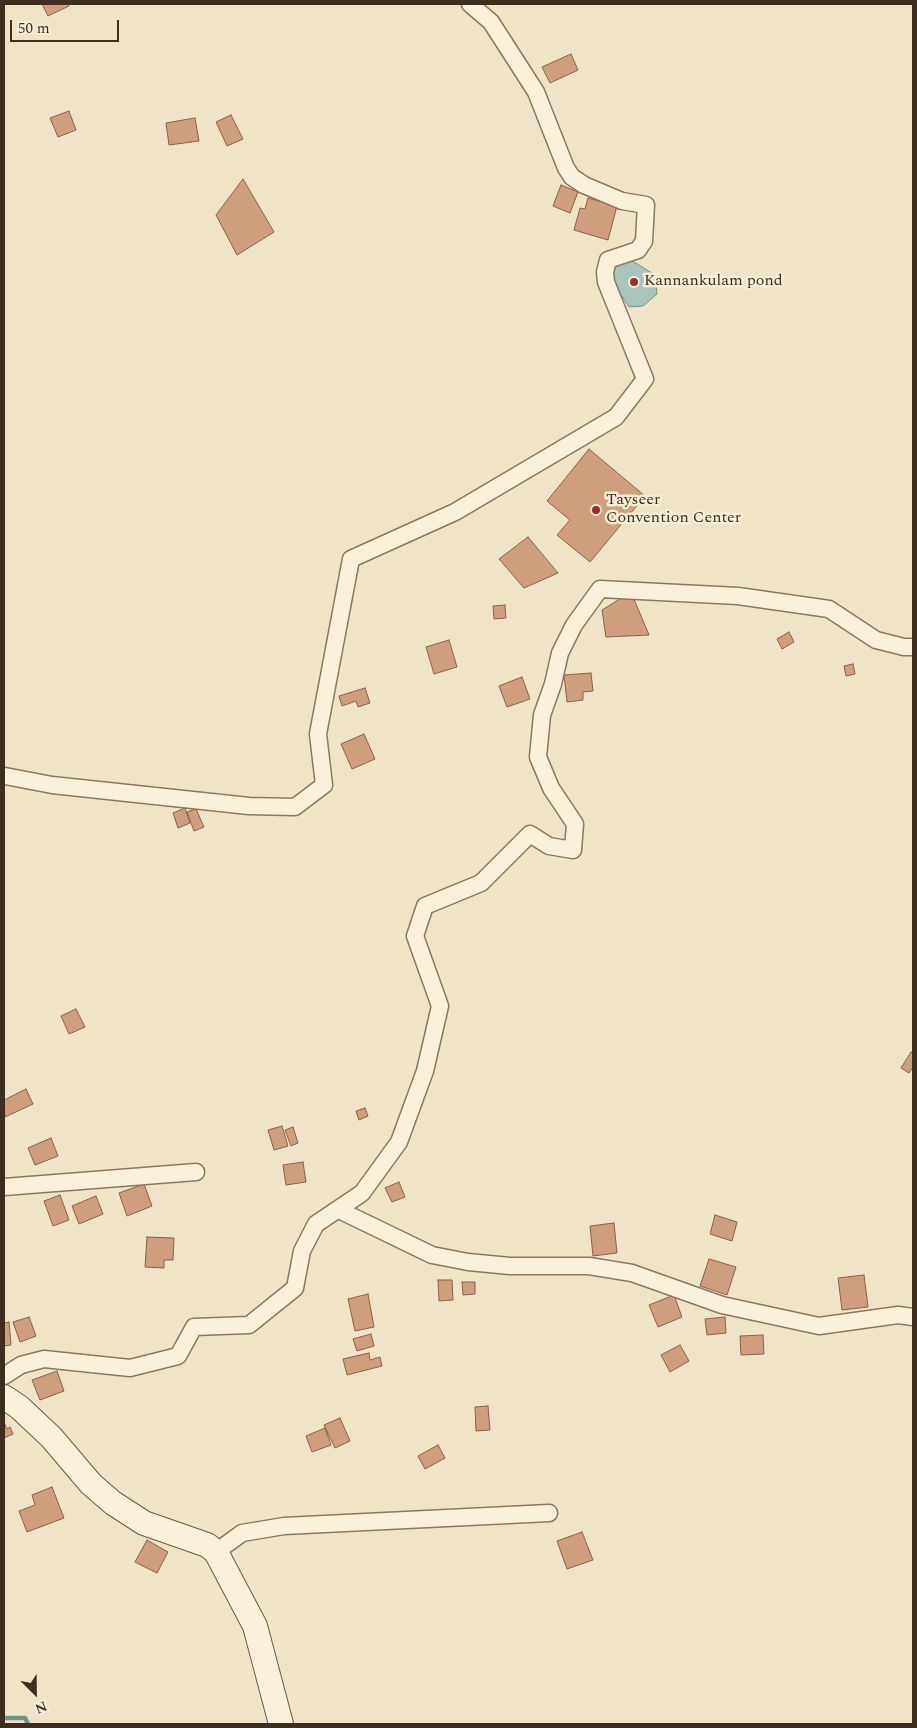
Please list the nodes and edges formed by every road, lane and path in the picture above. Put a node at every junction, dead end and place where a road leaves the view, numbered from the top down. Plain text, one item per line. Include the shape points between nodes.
1 (470, 4) edge
2 (913, 647) edge
3 (5, 776) dead end
4 (196, 1172) dead end
5 (4, 1187) edge
6 (339, 1210) junction
7 (913, 1317) edge
8 (4, 1376) edge
9 (4, 1397) edge
10 (549, 1513) dead end
11 (216, 1552) junction
12 (281, 1724) edge

1 - 3 street via 491,22 536,92 572,177 622,200 646,205 644,241 638,250 608,260 605,272 606,282 646,379 616,417 455,512 351,558 318,734 324,785 295,807 249,806 71,787
2 - 6 street via 876,640 829,609 738,596 600,589 574,625 560,653 541,724 538,757 551,788 575,824 573,850 549,846 530,834 481,884 425,906 416,936 440,1006 425,1071 399,1142 362,1193
4 - 5 street
6 - 7 street via 432,1255 468,1262 510,1266 589,1266 632,1273 722,1305 819,1326 898,1315
6 - 8 street via 316,1224 302,1251 295,1288 249,1325 194,1327 178,1356 130,1368 44,1359 21,1365
9 - 11 main road via 51,1437 91,1484 113,1502 144,1523 207,1544
10 - 11 street via 284,1526 242,1533
11 - 12 main road via 255,1626

